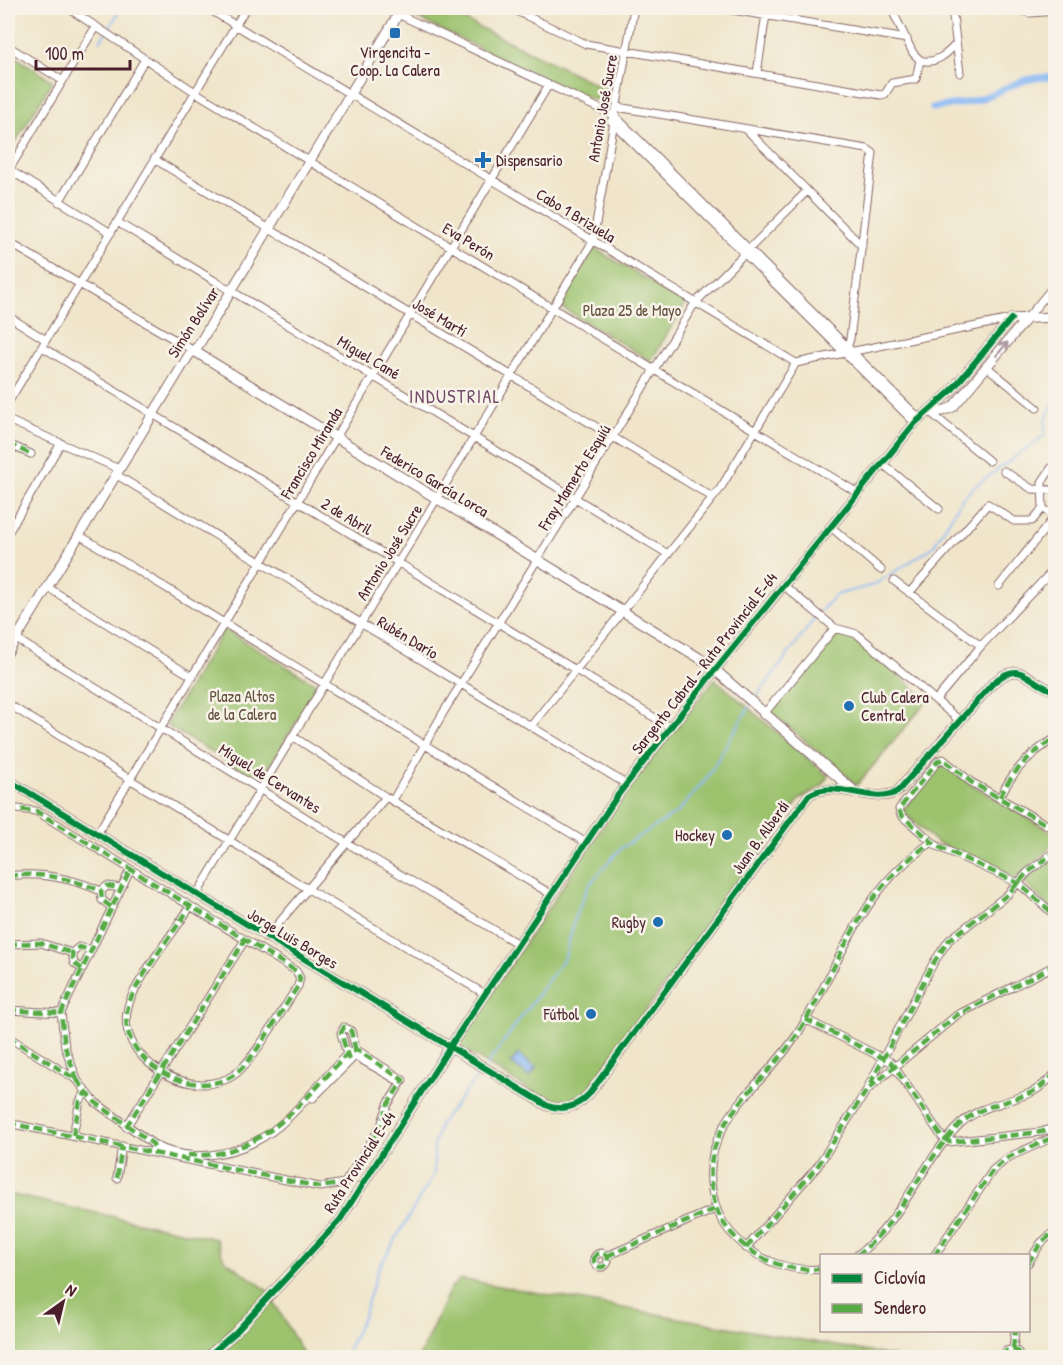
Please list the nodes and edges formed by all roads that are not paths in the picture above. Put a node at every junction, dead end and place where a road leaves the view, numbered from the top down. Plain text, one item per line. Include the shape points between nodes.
1 (68, 8) edge
2 (207, 8) edge
3 (246, 8) edge
4 (385, 8) edge
5 (510, 8) edge
6 (634, 8) edge
7 (720, 8) edge
8 (891, 8) edge
9 (952, 8) edge
10 (1011, 8) edge
11 (400, 11) edge
12 (766, 11) edge
13 (1056, 11) edge
14 (236, 25) junction
15 (96, 26) junction
16 (907, 39) junction
17 (956, 44) junction
18 (8, 46) edge
19 (626, 51) junction
20 (145, 59) junction
21 (920, 60) junction
22 (757, 73) junction
23 (960, 73) dead end
24 (63, 81) junction
25 (548, 86) junction
26 (195, 92) junction
27 (351, 94) junction
28 (617, 107) junction
29 (614, 120) junction
30 (746, 129) junction
31 (154, 159) junction
32 (310, 161) junction
33 (8, 169) edge
34 (492, 180) junction
35 (807, 190) junction
36 (59, 201) junction
37 (117, 222) junction
38 (269, 229) junction
39 (111, 233) junction
40 (593, 241) junction
41 (8, 242) edge
42 (451, 246) junction
43 (862, 246) junction
44 (746, 251) junction
45 (1056, 283) edge
46 (79, 284) junction
47 (232, 289) junction
48 (695, 303) junction
49 (553, 308) junction
50 (411, 314) junction
51 (8, 316) edge
52 (1028, 317) junction
53 (1056, 317) edge
54 (1011, 319) junction
55 (44, 343) junction
56 (194, 351) junction
57 (848, 351) junction
58 (796, 363) junction
59 (987, 367) junction
60 (654, 369) junction
61 (374, 375) junction
62 (512, 376) junction
63 (10, 391) edge
64 (8, 403) edge
65 (1037, 408) dead end
66 (930, 411) junction
67 (154, 413) junction
68 (8, 421) edge
69 (918, 421) junction
70 (755, 430) junction
71 (474, 436) junction
72 (614, 437) junction
73 (335, 438) junction
74 (61, 443) junction
75 (8, 444) edge
76 (31, 454) dead end
77 (990, 461) dead end
78 (1056, 461) edge
79 (884, 465) junction
80 (1004, 471) dead end
81 (117, 472) junction
82 (1042, 489) junction
83 (1056, 490) edge
84 (858, 494) junction
85 (712, 497) junction
86 (576, 498) junction
87 (437, 499) junction
88 (297, 501) junction
89 (939, 508) dead end
90 (1043, 508) junction
91 (831, 527) junction
92 (8, 533) edge
93 (79, 535) junction
94 (668, 554) junction
95 (538, 561) junction
96 (261, 563) junction
97 (398, 563) junction
98 (1056, 567) edge
99 (882, 570) dead end
100 (894, 581) dead end
101 (783, 585) junction
102 (999, 586) dead end
103 (47, 587) junction
104 (909, 592) junction
105 (623, 612) junction
106 (224, 624) junction
107 (361, 624) junction
108 (499, 624) junction
109 (836, 628) junction
110 (11, 636) edge
111 (981, 646) junction
112 (8, 652) edge
113 (576, 670) junction
114 (714, 671) junction
115 (193, 677) junction
116 (325, 684) junction
117 (462, 684) junction
118 (1056, 691) edge
119 (936, 700) junction
120 (8, 704) edge
121 (764, 715) junction
122 (959, 720) junction
123 (531, 726) junction
124 (670, 727) junction
125 (162, 728) junction
126 (294, 737) junction
127 (1056, 738) edge
128 (425, 747) junction
129 (828, 770) junction
130 (8, 780) edge
131 (130, 780) junction
132 (626, 784) junction
133 (262, 789) junction
134 (818, 791) junction
135 (855, 793) junction
136 (1000, 797) junction
137 (389, 799) junction
138 (8, 808) edge
139 (1056, 830) edge
140 (96, 834) junction
141 (231, 840) junction
142 (585, 842) junction
143 (932, 842) junction
144 (347, 843) junction
145 (1056, 851) edge
146 (130, 870) junction
147 (8, 876) edge
148 (1018, 883) junction
149 (121, 888) junction
150 (308, 889) junction
151 (101, 891) junction
152 (197, 894) junction
153 (551, 894) junction
154 (111, 907) junction
155 (190, 907) junction
156 (1056, 916) edge
157 (266, 938) junction
158 (245, 940) junction
159 (8, 944) edge
160 (518, 944) junction
161 (91, 950) junction
162 (72, 953) junction
163 (1056, 965) edge
164 (82, 969) junction
165 (485, 994) junction
166 (8, 1011) edge
167 (62, 1013) junction
168 (805, 1019) junction
169 (8, 1037) edge
170 (449, 1049) junction
171 (357, 1053) junction
172 (348, 1057) junction
173 (884, 1057) junction
174 (70, 1062) junction
175 (895, 1066) junction
176 (59, 1069) junction
177 (162, 1071) junction
178 (1056, 1073) edge
179 (77, 1080) junction
180 (867, 1090) junction
181 (86, 1092) junction
182 (569, 1107) joint
183 (8, 1123) edge
184 (126, 1127) junction
185 (1056, 1127) edge
186 (73, 1135) junction
187 (1056, 1136) edge
188 (945, 1140) junction
189 (153, 1144) junction
190 (122, 1146) junction
191 (155, 1154) junction
192 (224, 1155) junction
193 (188, 1157) junction
194 (225, 1168) junction
195 (117, 1178) dead end
196 (715, 1209) junction
197 (1056, 1230) edge
198 (746, 1248) junction
199 (858, 1254) edge
200 (935, 1254) edge
201 (607, 1256) dead end
202 (1030, 1261) edge
203 (820, 1269) edge
204 (1015, 1332) edge
205 (1013, 1348) junction
206 (206, 1358) edge
207 (1005, 1358) edge
208 (1018, 1358) edge

1 - 15 street, Eva Perón
2 - 14 street, Cabo 1 Brizuela
3 - 14 street
4 - 11 street
5 - 19 street via 581,42
6 - 19 street, Antonio José Sucre
7 - 12 street
8 - 16 street
9 - 17 street
10 - 13 street via 1030,13
11 - 25 street
11 - 27 street, Simón Bolívar
12 - 16 street
12 - 22 street
14 - 26 street
14 - 27 street, Cabo 1 Brizuela
15 - 20 street, Eva Perón
15 - 24 street
16 - 21 street
17 - 21 street via 944,56
17 - 23 street
18 - 24 street
19 - 22 street
19 - 28 street, Antonio José Sucre
20 - 26 street, Eva Perón
20 - 36 street
21 - 22 street via 916,79 892,83 881,95
24 - 33 street
25 - 29 street
25 - 34 street, Francisco Miranda
26 - 31 street
26 - 32 street, Eva Perón
27 - 32 street, Simón Bolívar
27 - 34 street, Cabo 1 Brizuela
28 - 29 street, Antonio José Sucre
28 - 30 street
29 - 40 street, Antonio José Sucre
29 - 44 street
30 - 35 street
30 - 43 street via 873,153
31 - 37 street
31 - 38 street, José Martí
32 - 38 street, Simón Bolívar
32 - 42 street, Eva Perón
33 - 36 street
34 - 40 street, Cabo 1 Brizuela
34 - 42 street, Francisco Miranda
35 - 43 street
35 - 44 street, Fray Mamerto Esquiú
36 - 39 street
37 - 39 street
37 - 47 street, Miguel Cané
38 - 47 street, Simón Bolívar
38 - 50 street, José Martí
39 - 46 street
40 - 48 street, Cabo 1 Brizuela
40 - 49 street, Antonio José Sucre
41 - 46 street, Federico García Lorca
42 - 49 street, Eva Perón
42 - 50 street, Francisco Miranda
43 - 57 street
44 - 48 street, Fray Mamerto Esquiú
44 - 57 street
45 - 52 street
46 - 55 street
46 - 56 street, Federico García Lorca
47 - 56 street, Simón Bolívar
47 - 61 street, Miguel Cané
48 - 58 street, Cabo 1 Brizuela
48 - 60 street, Fray Mamerto Esquiú
49 - 60 street, Eva Perón
49 - 62 street, Antonio José Sucre
50 - 61 street, Francisco Miranda
50 - 62 street, José Martí
51 - 55 street, 2 de Abril
52 - 53 street
52 - 54 street
59 -> 52 street, Sargento Cabral - Ruta Provincial E-64
54 - 57 street
54 - 66 street, Sargento Cabral - Ruta Provincial E-64
55 - 63 street
55 - 67 street, 2 de Abril
56 - 67 street, Simón Bolívar
56 - 73 street, Federico García Lorca
57 - 58 street
57 - 69 street
58 - 70 street
59 - 65 street
59 - 66 street, Sargento Cabral - Ruta Provincial E-64 via 953,407
60 - 70 street, Eva Perón
60 - 72 street, Fray Mamerto Esquiú
61 - 71 street, Miguel Cané
61 - 73 street, Francisco Miranda
62 - 71 street, Antonio José Sucre
62 - 72 street, José Martí
63 - 64 street
66 - 69 street, Sargento Cabral - Ruta Provincial E-64
66 - 77 street
67 - 81 street, Simón Bolívar
67 - 88 street, 2 de Abril
68 - 74 street, Rubén Darío
69 - 79 street, Sargento Cabral - Ruta Provincial E-64
70 - 84 street, Eva Perón
70 - 85 street
71 - 86 street, Miguel Cané
71 - 87 street, Antonio José Sucre
72 - 85 street, José Martí
72 - 86 street, Fray Mamerto Esquiú
73 - 87 street, Federico García Lorca
73 - 88 street, Francisco Miranda
74 - 81 street, Rubén Darío
74 - 92 street
75 - 76 street
78 - 82 street via 1042,482
79 - 84 street, Sargento Cabral - Ruta Provincial E-64
79 - 89 street
80 - 82 street via 1032,489
81 - 93 street, Simón Bolívar
81 - 96 street, Rubén Darío
82 - 83 street
82 - 90 street
84 - 91 street, Sargento Cabral - Ruta Provincial E-64
85 - 94 street
86 - 94 street, Miguel Cané
86 - 95 street, Fray Mamerto Esquiú
87 - 95 street, Federico García Lorca
87 - 97 street, Antonio José Sucre
88 - 96 street, Francisco Miranda
88 - 97 street, 2 de Abril
90 - 102 street via 1052,520
90 - 104 street via 1029,523 1014,521 988,504
91 - 99 street
91 - 101 street, Sargento Cabral - Ruta Provincial E-64
93 - 103 street, Simón Bolívar
93 - 106 street
94 - 105 street
95 - 105 street, Federico García Lorca
95 - 108 street, Fray Mamerto Esquiú
96 - 106 street, Francisco Miranda
96 - 107 street, Rubén Darío
97 - 107 street, Antonio José Sucre
97 - 108 street, 2 de Abril
98 - 111 street
100 - 104 street
101 - 109 street
101 - 114 street, Sargento Cabral - Ruta Provincial E-64
103 - 110 street, Simón Bolívar
103 - 115 street
104 - 111 street
105 - 113 street
105 - 114 street, Federico García Lorca via 706,662
106 - 115 street, Francisco Miranda
106 - 116 street
107 - 116 street, Antonio José Sucre
107 - 117 street, Rubén Darío
108 - 113 street, 2 de Abril
108 - 117 street, Fray Mamerto Esquiú
109 - 119 street via 857,634
109 - 121 street
110 - 112 street, Simón Bolívar
110 - 125 street, Miguel de Cervantes
111 - 119 street
113 - 123 street
113 - 124 street, 2 de Abril
114 - 121 street, Federico García Lorca
114 - 124 street, Sargento Cabral - Ruta Provincial E-64
115 - 125 street, Francisco Miranda
116 - 126 street, Antonio José Sucre
116 - 128 street
117 - 123 street, Rubén Darío
117 - 128 street, Fray Mamerto Esquiú
118 - 122 street via 1027,675 1009,672 993,683
119 - 122 street
120 - 131 street
121 - 129 street, Federico García Lorca
122 - 135 street via 897,792 884,796
123 - 132 street, Rubén Darío
124 - 132 street, Sargento Cabral - Ruta Provincial E-64
125 - 131 street, Francisco Miranda
125 - 133 street, Miguel de Cervantes
126 - 133 street, Antonio José Sucre
126 - 137 street
127 - 136 street via 1026,760
128 - 137 street, Fray Mamerto Esquiú
128 - 142 street
129 - 134 street via 828,784
129 - 135 street, Federico García Lorca
130 - 140 street, Jorge Luis Borges
131 - 140 street, Francisco Miranda
131 - 141 street
132 - 142 street, Sargento Cabral - Ruta Provincial E-64
133 - 141 street, Antonio José Sucre
133 - 144 street, Miguel de Cervantes
134 - 135 street
134 - 182 street, Juan B. Alberdi via 792,815 589,1094
136 - 139 street
136 - 143 street via 970,782 947,760 938,762 899,809 900,815
137 - 144 street, Fray Mamerto Esquiú
137 - 153 street
138 - 146 street via 36,811
140 - 152 street, Jorge Luis Borges
141 - 150 street
141 - 152 street, Antonio José Sucre
142 - 153 street, Sargento Cabral - Ruta Provincial E-64
143 - 148 street
143 - 168 street via 899,867 866,906
144 - 150 street, Fray Mamerto Esquiú
144 - 160 street, Miguel de Cervantes
145 - 148 street
146 - 149 street
146 - 155 street
147 - 151 street via 60,877
148 - 156 street
148 - 173 street via 946,945
149 - 151 street via 107,886
149 - 154 street
150 - 157 street, Fray Mamerto Esquiú
150 - 165 street
151 - 154 street via 102,900
152 - 157 street, Jorge Luis Borges
153 - 160 street, Sargento Cabral - Ruta Provincial E-64
154 - 161 street
155 - 158 street
155 - 177 street via 127,1009 129,1033 136,1049
157 - 170 street, Jorge Luis Borges
158 - 177 street
158 - 177 street via 293,968 298,974 298,986 247,1061 233,1075 196,1086
159 - 162 street via 41,943
160 - 165 street, Sargento Cabral - Ruta Provincial E-64
161 - 162 street via 79,947
161 - 164 street
162 - 164 street via 74,963
163 - 175 street via 957,1015
164 - 167 street
165 - 170 street, Sargento Cabral - Ruta Provincial E-64
166 - 167 street
167 - 174 street
168 - 173 street
168 - 196 street via 790,1043 740,1101 720,1133 710,1165
169 - 176 street
170 - 182 street, Jorge Luis Borges via 548,1106
170 - 206 street, Ruta Provincial E-64 via 340,1220 235,1333
171 - 172 street
171 - 172 street via 351,1031 344,1027 341,1032
171 - 194 street via 402,1080 381,1126 345,1183 320,1187
172 - 192 street via 280,1125
173 - 175 street
173 - 180 street
174 - 176 street via 67,1068
174 - 179 street
175 - 180 street
175 - 188 street
176 - 179 street
177 - 184 street
178 - 188 street via 1030,1093 973,1114
179 - 181 street
180 - 198 street via 817,1167
181 - 184 street
181 - 186 street via 80,1101
183 - 186 street
184 - 189 street
185 - 188 street via 953,1143
186 - 190 street
187 - 200 street via 1009,1157 993,1170
188 - 199 street via 886,1227
189 - 191 street
189 - 193 street
190 - 191 street
190 - 195 street
191 - 193 street
192 - 193 street
192 - 194 street
193 - 194 street
196 - 198 street
196 - 201 street
197 - 202 street via 1041,1243
198 - 203 street via 787,1267
204 - 205 street
205 - 207 street via 1006,1351
205 - 208 street

